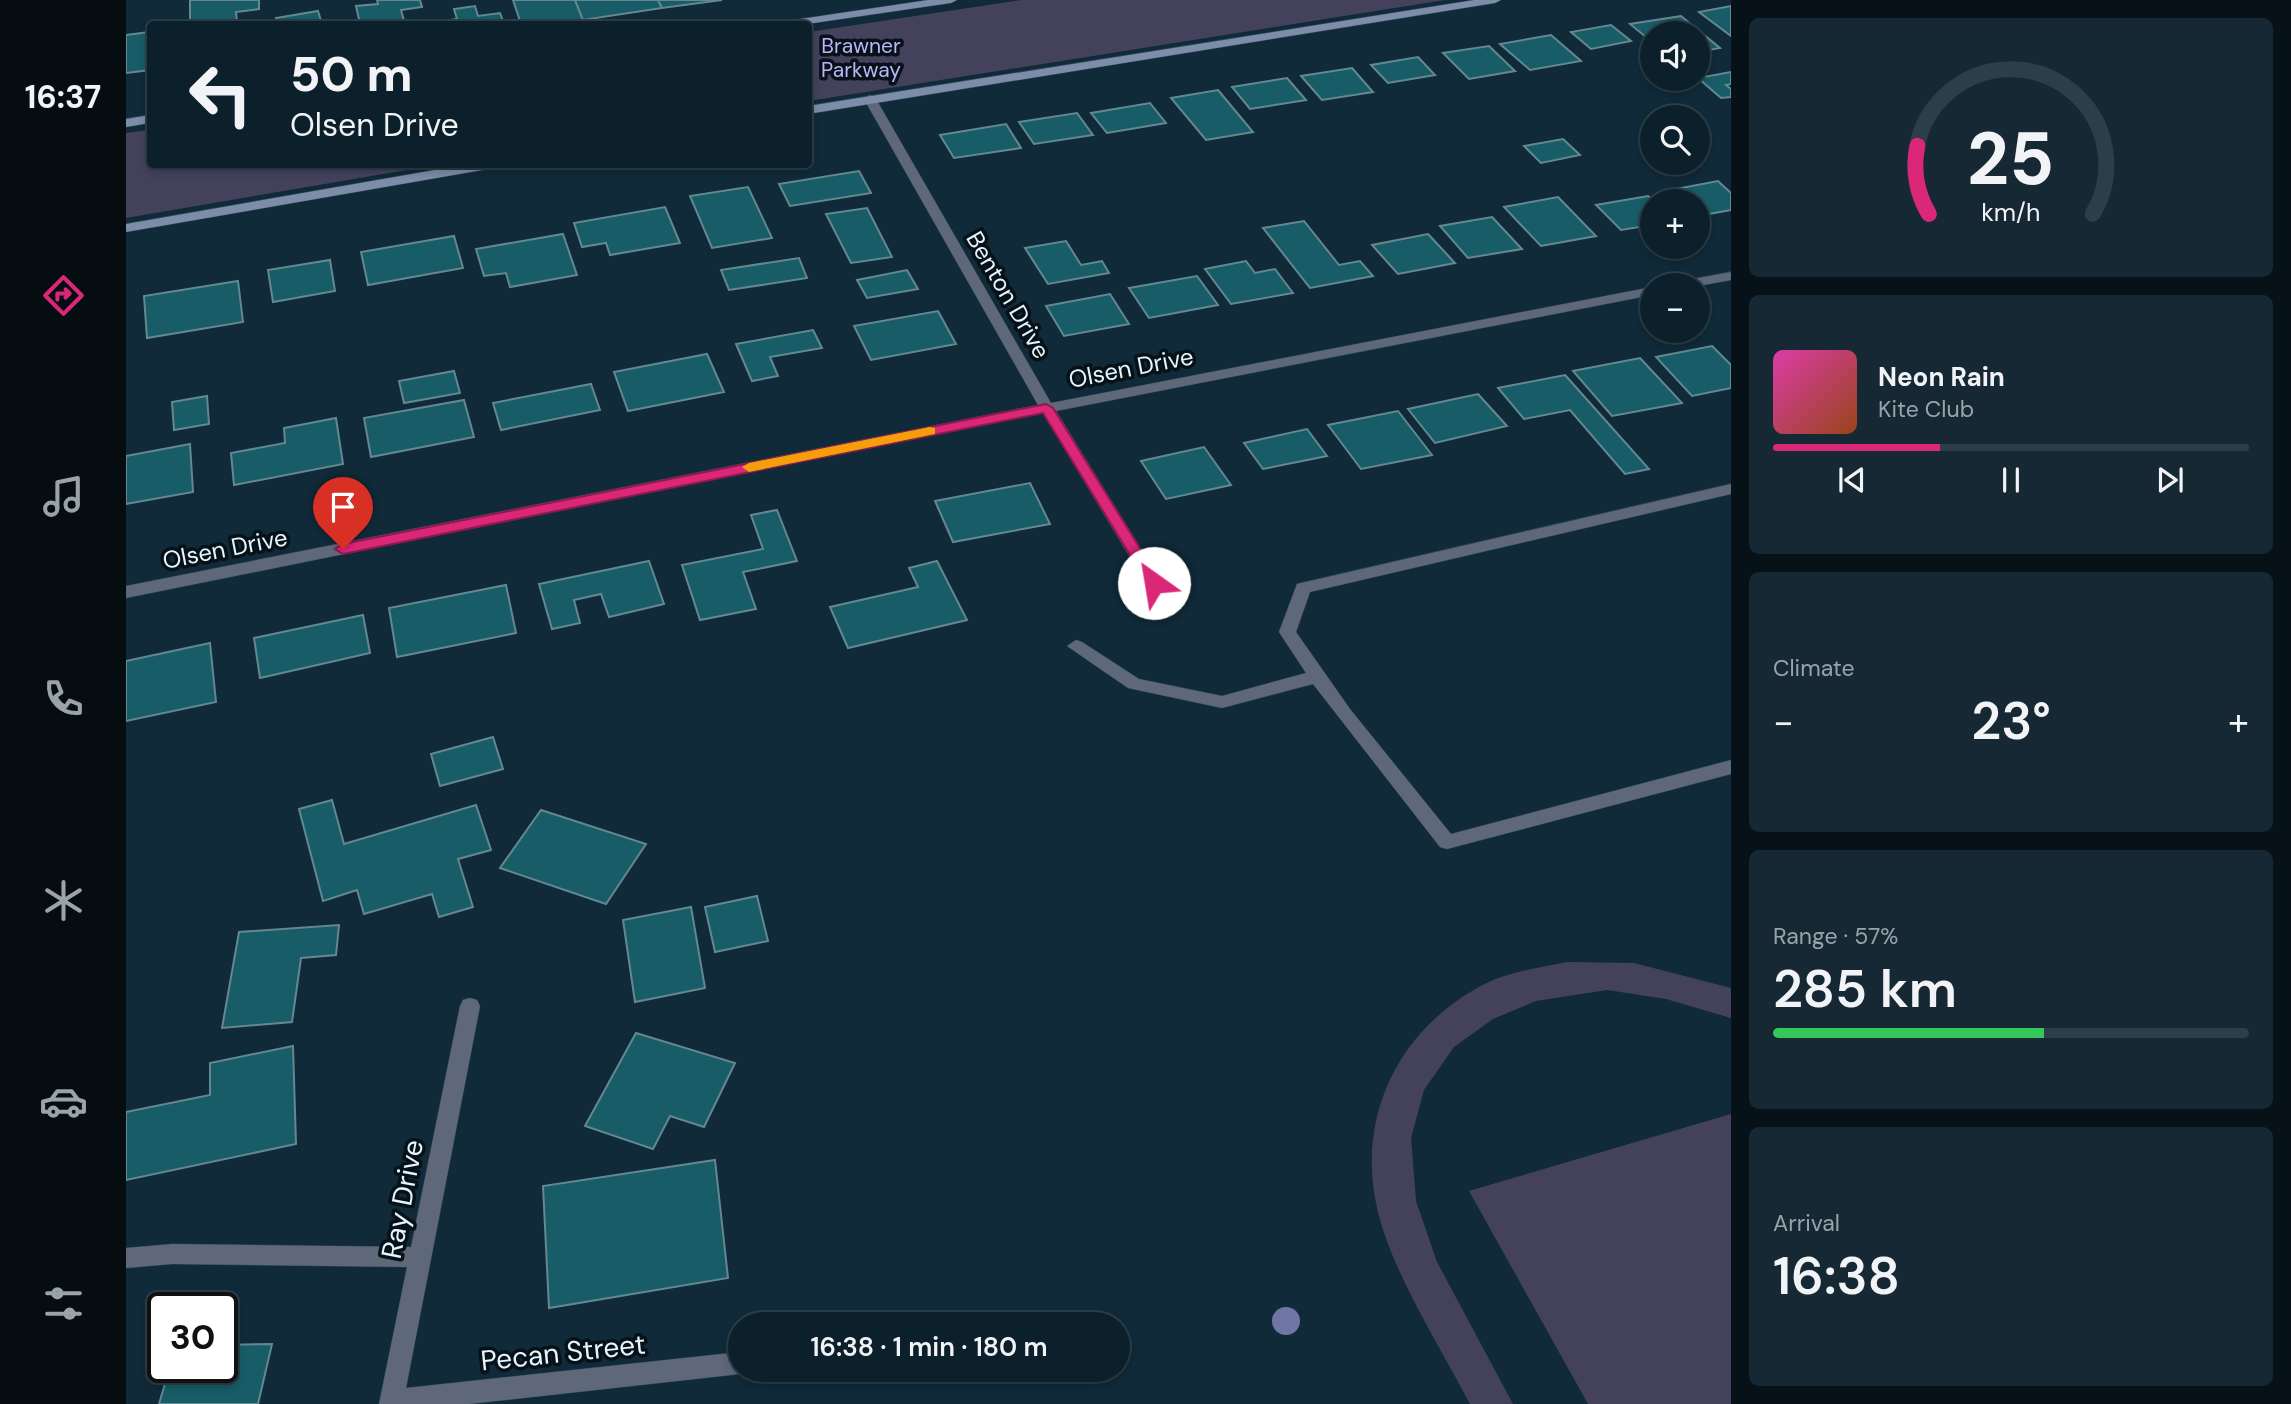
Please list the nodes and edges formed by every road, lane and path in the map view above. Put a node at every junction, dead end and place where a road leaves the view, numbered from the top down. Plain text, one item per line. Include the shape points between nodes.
1 (951, 0) edge
2 (1495, 0) edge
3 (808, 21) edge
4 (870, 99) junction
5 (812, 109) edge
6 (147, 120) edge
7 (126, 123) edge
8 (471, 168) edge
9 (126, 228) edge
10 (1731, 276) edge
11 (1710, 280) edge
12 (1640, 293) edge
13 (1046, 408) junction
14 (1728, 493) edge
15 (1154, 583) dead end
16 (126, 592) edge
17 (1076, 646) dead end
18 (1316, 677) junction
19 (1731, 767) edge
20 (470, 1006) dead end
21 (421, 1256) junction
22 (126, 1258) edge
23 (728, 1364) edge
24 (391, 1403) edge

1 - 3 street
2 - 4 street
4 - 5 street
4 - 13 street, Benton Drive
6 - 7 street
8 - 9 street
10 - 11 street
12 - 13 street, Olsen Drive
13 - 15 street, Benton Drive
13 - 16 street, Olsen Drive
14 - 18 street via 1303,588 1287,632
17 - 18 street via 1134,684 1222,702
18 - 19 street via 1447,842
20 - 21 street, Ray Drive
21 - 22 street via 172,1254
21 - 24 street, Ray Drive
23 - 24 street, Pecan Street

